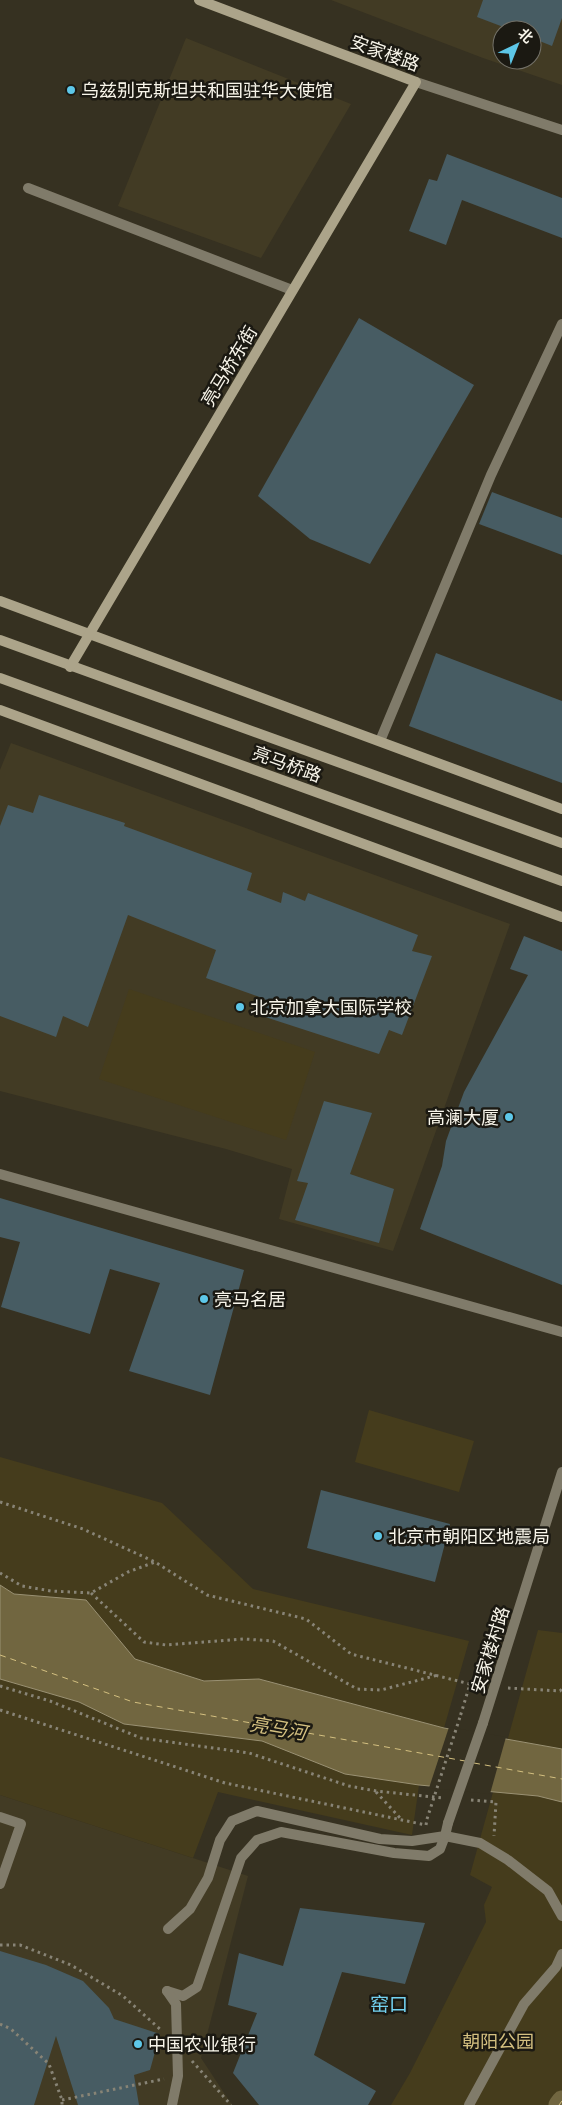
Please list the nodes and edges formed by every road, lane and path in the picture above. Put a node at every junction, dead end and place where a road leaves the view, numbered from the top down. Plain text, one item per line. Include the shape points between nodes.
1 (199, 0) edge
2 (416, 82) junction
3 (562, 130) edge
4 (28, 188) dead end
5 (292, 290) junction
6 (562, 324) edge
7 (0, 602) edge
8 (89, 634) junction
9 (0, 640) edge
10 (70, 666) junction
11 (0, 678) edge
12 (0, 710) edge
13 (380, 742) junction
14 (562, 809) edge
15 (562, 842) edge
16 (562, 882) edge
17 (562, 917) edge
18 (0, 1174) edge
19 (562, 1332) edge
20 (562, 1472) edge
21 (0, 1502) edge
22 (154, 1562) junction
23 (0, 1573) edge
24 (91, 1593) junction
25 (440, 1674) junction
26 (470, 1684) junction
27 (0, 1686) edge
28 (495, 1687) junction
29 (562, 1690) edge
30 (0, 1710) edge
31 (376, 1791) junction
32 (451, 1798) dead end
33 (469, 1800) dead end
34 (0, 1817) edge
35 (427, 1819) dead end
36 (401, 1820) junction
37 (426, 1824) dead end
38 (445, 1836) junction
39 (493, 1851) junction
40 (0, 1884) edge
41 (562, 1916) edge
42 (168, 1929) dead end
43 (0, 1946) edge
44 (562, 1954) edge
45 (0, 2024) edge
46 (178, 2045) junction
47 (178, 2076) junction
48 (62, 2103) edge
49 (172, 2105) edge
50 (231, 2105) edge
51 (469, 2105) edge

1 - 2 street, 安家楼路
2 - 3 street, 安家楼路
2 - 5 street, 亮马桥东街
4 - 5 street
5 - 8 street, 亮马桥东街
6 - 13 street via 491,475
7 - 8 street
8 - 10 street, 亮马桥东街
8 - 13 street
9 - 10 street, 亮马桥路
10 - 15 street, 亮马桥路
11 - 16 street, 亮马桥路
12 - 17 street
13 - 14 street
18 - 19 street
20 - 28 street, 安家楼村路
21 - 22 path via 83,1529
22 - 24 path via 128,1572
22 - 25 path via 207,1595 306,1619 351,1654
23 - 24 path via 22,1586
24 - 25 path via 144,1642 166,1645 244,1639 273,1641 357,1689 381,1690
25 - 26 path
26 - 28 path
26 - 35 path, bridge
27 - 31 path via 50,1701 140,1738 249,1753 349,1786
28 - 29 path
28 - 38 street, 安家楼村路, bridge
30 - 36 path via 225,1784
31 - 32 path
31 - 36 path
33 - 39 path via 496,1802
34 - 40 street via 21,1824
36 - 37 path
38 - 39 street via 480,1844
38 - 42 street via 412,1841 380,1839 257,1812 232,1821 220,1840 208,1878 190,1909
38 - 46 street via 440,1849 429,1856 394,1853 281,1832 257,1840 241,1858 197,1988 183,1996 167,1991 176,2004
39 - 41 street via 548,1891
43 - 46 path via 20,1945 71,1965 123,1996
44 - 51 street via 556,1968 524,2004
45 - 48 path via 11,2029 49,2064
46 - 47 street
46 - 50 path
47 - 48 path
47 - 49 street

